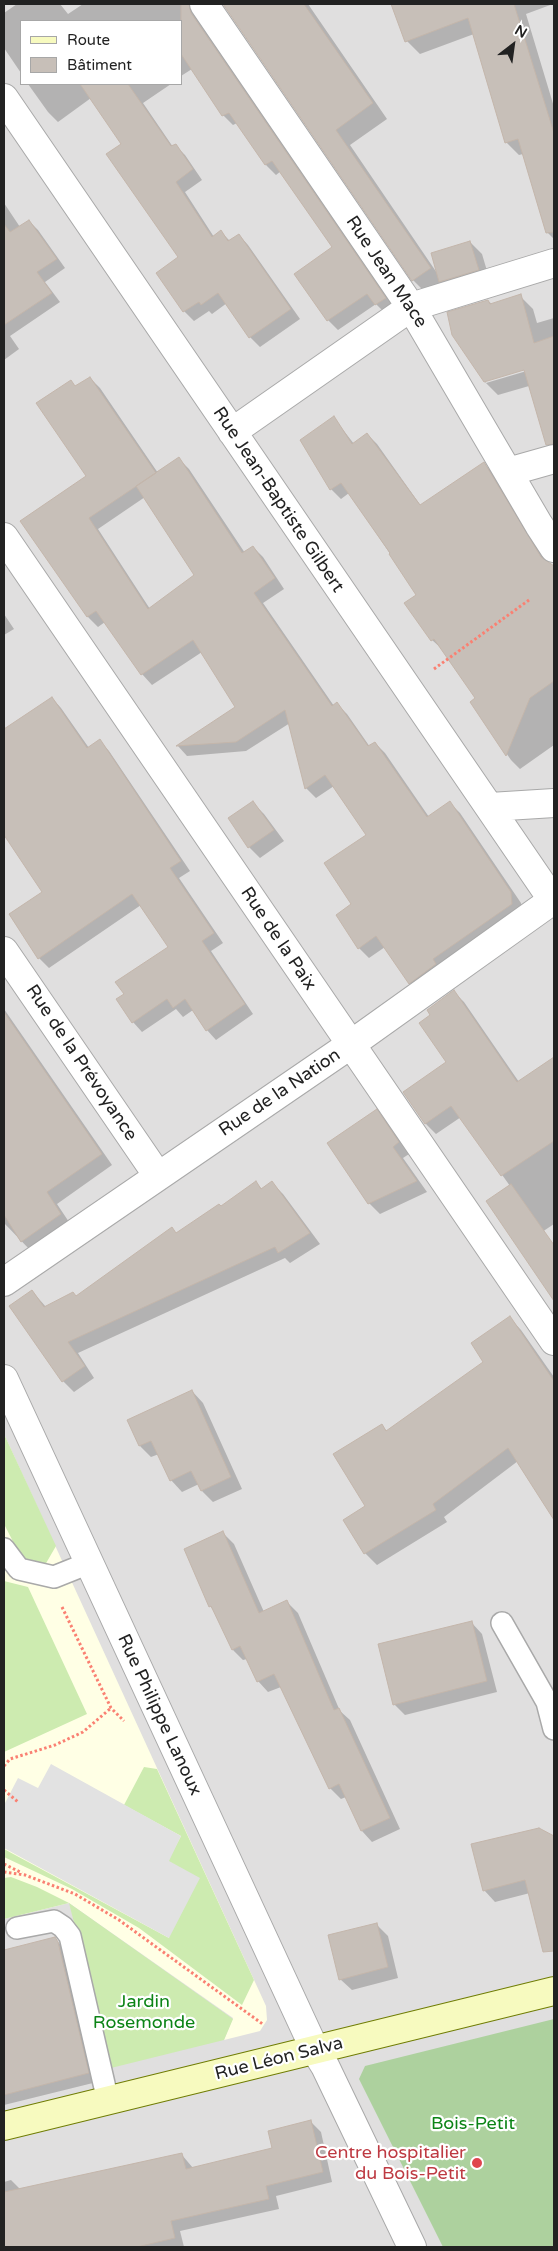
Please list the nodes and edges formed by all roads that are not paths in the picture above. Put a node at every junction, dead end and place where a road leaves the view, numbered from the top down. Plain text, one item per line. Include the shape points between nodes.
1 (204, 4) edge
2 (4, 98) edge
3 (554, 263) edge
4 (411, 307) junction
5 (232, 432) junction
6 (554, 459) edge
7 (508, 472) junction
8 (4, 537) edge
9 (554, 548) edge
10 (554, 803) edge
11 (490, 807) junction
12 (554, 901) edge
13 (4, 950) edge
14 (350, 1045) junction
15 (158, 1176) junction
16 (4, 1282) edge
17 (554, 1341) edge
18 (4, 1379) edge
19 (4, 1549) edge
20 (89, 1563) junction
21 (502, 1623) dead end
22 (554, 1728) edge
23 (18, 1928) dead end
24 (554, 1991) edge
25 (315, 2050) junction
26 (108, 2101) junction
27 (4, 2126) edge
28 (412, 2247) edge

1 - 4 street, Rue Jean Mace
2 - 5 street, Rue Jean-Baptiste Gilbert
3 - 4 street
4 - 5 street
4 - 7 street, Rue Jean Mace
5 - 11 street, Rue Jean-Baptiste Gilbert
6 - 7 street
7 - 9 street, Rue Jean Mace
8 - 14 street, Rue de la Paix
10 - 11 street
11 - 12 street, Rue Jean-Baptiste Gilbert
12 - 14 street, Rue de la Nation
13 - 15 street, Rue de la Prévoyance
14 - 15 street, Rue de la Nation
14 - 17 street, Rue de la Paix
15 - 16 street, Rue de la Nation
18 - 20 street, Rue Philippe Lanoux
19 - 20 lane via 19,1569 54,1577
20 - 25 street, Rue Philippe Lanoux
21 - 22 lane via 547,1702
23 - 26 lane via 54,1921 70,1936
24 - 25 street, Rue Léon Salva
25 - 26 street, Rue Léon Salva
25 - 28 street, Rue Philippe Lanoux
26 - 27 street, Rue Léon Salva

